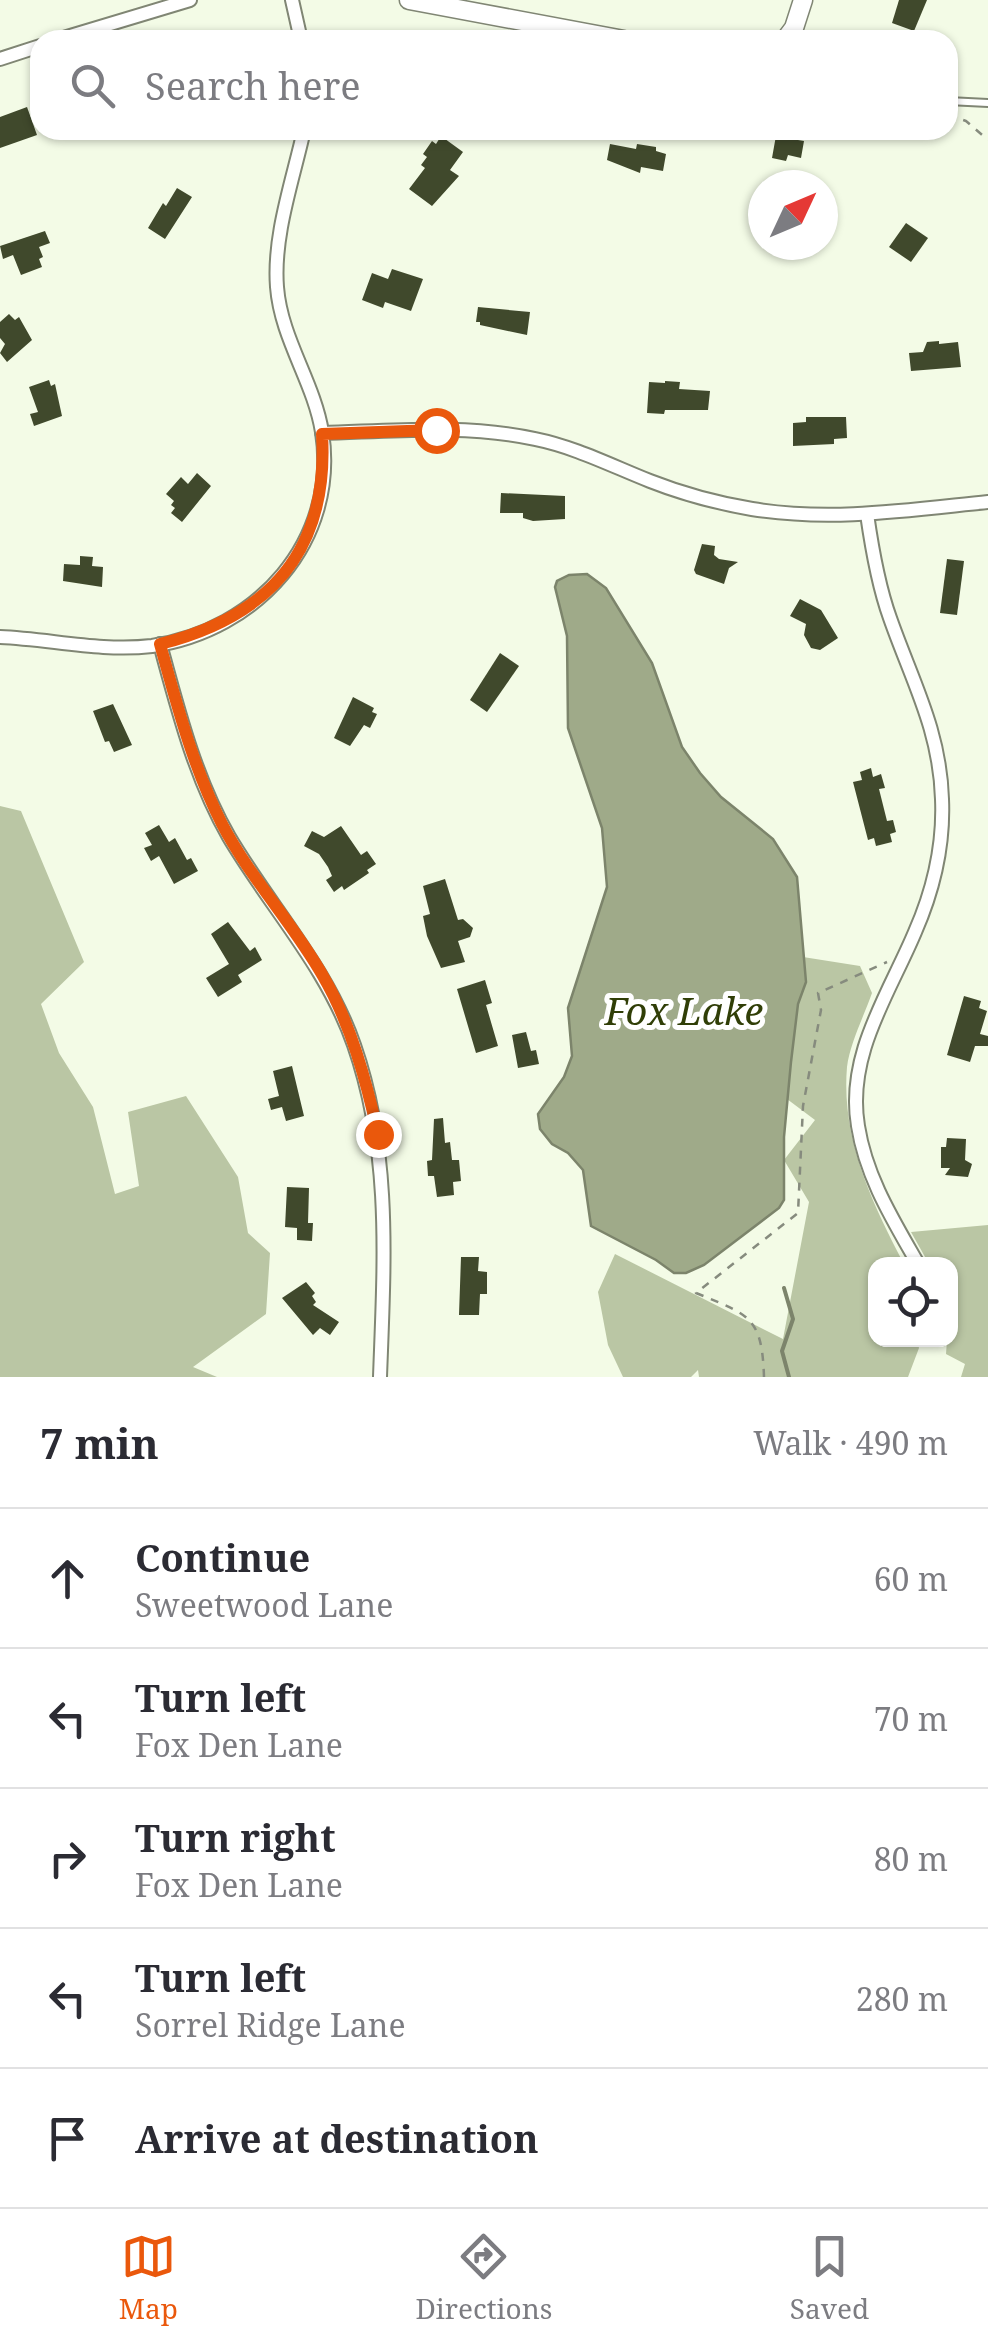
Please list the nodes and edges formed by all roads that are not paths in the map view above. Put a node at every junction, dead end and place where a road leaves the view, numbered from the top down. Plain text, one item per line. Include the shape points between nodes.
1 (190, 0) edge
2 (292, 0) edge
3 (410, 0) edge
4 (803, 0) edge
5 (90, 30) edge
6 (299, 30) edge
7 (570, 30) edge
8 (792, 30) edge
9 (30, 49) edge
10 (0, 59) edge
11 (958, 102) edge
12 (988, 103) edge
13 (302, 140) edge
14 (322, 434) junction
15 (988, 502) edge
16 (867, 514) junction
17 (0, 637) edge
18 (160, 644) junction
19 (914, 1257) edge
20 (380, 1377) edge

1 - 5 street
2 - 6 street
3 - 7 main road
4 - 8 main road
9 - 10 street
11 - 12 lane
13 - 14 street via 280,232 277,284 285,329
14 - 16 street via 444,430 535,438 724,504 790,514
14 - 18 street via 320,494 295,562 236,613
15 - 16 street
16 - 19 street via 888,611 927,710 942,802 930,893 866,1040 856,1089 870,1172
17 - 18 street via 126,648
18 - 20 street via 221,821 324,978 354,1045 383,1179

